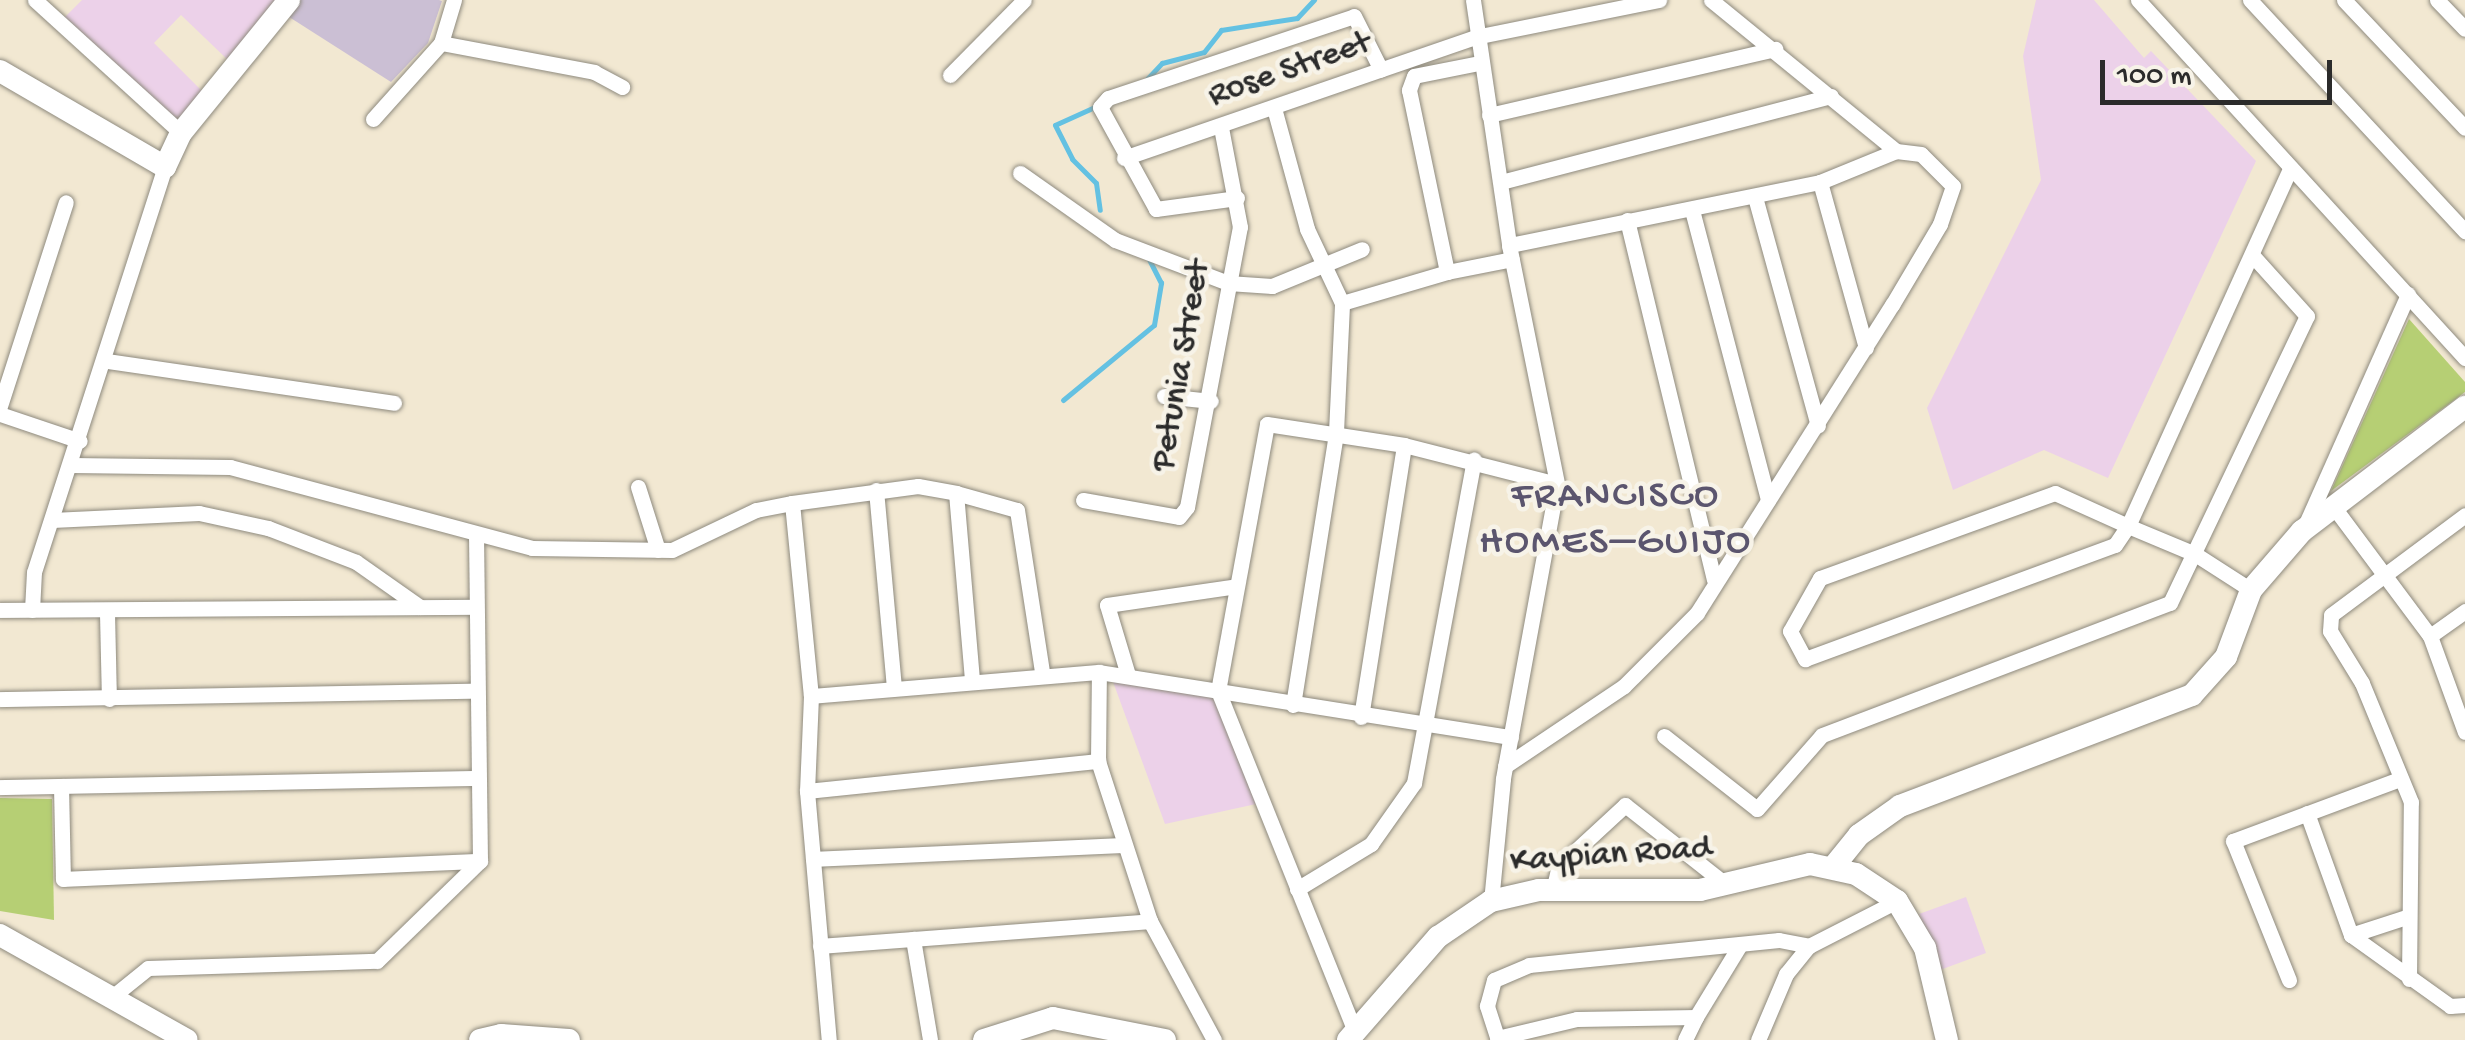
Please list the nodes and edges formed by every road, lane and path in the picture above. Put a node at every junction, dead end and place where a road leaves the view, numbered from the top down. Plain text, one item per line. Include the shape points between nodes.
1 (35, 0) edge
2 (289, 0) edge
3 (454, 0) edge
4 (1024, 0) edge
5 (1473, 0) edge
6 (1659, 0) edge
7 (1711, 0) edge
8 (2250, 0) edge
9 (2344, 0) edge
10 (2437, 0) edge
11 (2146, 3) edge
12 (2465, 29) edge
13 (1475, 36) junction
14 (441, 43) junction
15 (1776, 48) junction
16 (1479, 63) junction
17 (1380, 70) junction
18 (0, 71) edge
19 (950, 75) dead end
20 (622, 87) dead end
21 (1831, 96) junction
22 (1274, 108) junction
23 (1489, 115) junction
24 (373, 120) dead end
25 (1221, 128) junction
26 (2465, 128) edge
27 (182, 133) junction
28 (1896, 151) junction
29 (1124, 158) junction
30 (165, 166) junction
31 (2290, 169) junction
32 (1020, 173) dead end
33 (1501, 182) junction
34 (1820, 182) junction
35 (1237, 198) junction
36 (1755, 198) junction
37 (66, 202) dead end
38 (1692, 210) junction
39 (1626, 220) junction
40 (2465, 230) edge
41 (1362, 249) dead end
42 (1511, 252) junction
43 (2252, 255) junction
44 (1323, 264) junction
45 (1447, 272) junction
46 (1228, 284) junction
47 (2408, 294) junction
48 (1342, 303) junction
49 (1866, 348) junction
50 (2465, 358) edge
51 (106, 361) junction
52 (1164, 396) dead end
53 (1211, 401) junction
54 (394, 403) dead end
55 (0, 406) edge
56 (2465, 407) edge
57 (0, 414) edge
58 (1818, 424) junction
59 (1336, 432) junction
60 (80, 440) junction
61 (1404, 445) junction
62 (1474, 460) junction
63 (70, 465) junction
64 (1556, 484) junction
65 (638, 487) dead end
66 (876, 490) junction
67 (956, 493) junction
68 (1083, 500) dead end
69 (1768, 500) junction
70 (792, 503) junction
71 (2333, 506) junction
72 (2465, 515) edge
73 (52, 520) junction
74 (2128, 526) junction
75 (2302, 531) junction
76 (476, 538) junction
77 (658, 550) junction
78 (2195, 554) junction
79 (2382, 574) junction
80 (1714, 580) junction
81 (1238, 586) junction
82 (2251, 590) junction
83 (420, 607) junction
84 (475, 607) junction
85 (0, 610) edge
86 (32, 610) junction
87 (2465, 611) edge
88 (107, 613) junction
89 (2430, 636) junction
90 (1042, 672) junction
91 (1099, 672) junction
92 (1128, 675) junction
93 (972, 679) junction
94 (894, 688) junction
95 (476, 691) junction
96 (1218, 691) junction
97 (811, 696) junction
98 (0, 698) edge
99 (108, 699) junction
100 (1293, 705) junction
101 (1362, 717) junction
102 (1424, 726) junction
103 (2465, 732) edge
104 (1664, 736) dead end
105 (1511, 738) junction
106 (1098, 761) junction
107 (1506, 766) junction
108 (478, 778) junction
109 (2398, 780) junction
110 (61, 786) junction
111 (0, 787) edge
112 (807, 791) junction
113 (2307, 814) junction
114 (1120, 846) junction
115 (813, 859) junction
116 (480, 861) junction
117 (1834, 866) junction
118 (1724, 884) junction
119 (1297, 888) junction
120 (1553, 891) junction
121 (1491, 901) junction
122 (1897, 901) junction
123 (2409, 916) junction
124 (1150, 921) junction
125 (2351, 935) junction
126 (0, 936) edge
127 (913, 939) junction
128 (1740, 945) junction
129 (820, 946) junction
130 (1809, 946) junction
131 (2408, 979) junction
132 (2289, 980) dead end
133 (112, 997) junction
134 (2465, 1005) edge
135 (1696, 1017) junction
136 (1352, 1037) edge
137 (1497, 1039) edge
138 (186, 1040) edge
139 (480, 1040) edge
140 (568, 1040) edge
141 (829, 1040) edge
142 (930, 1040) edge
143 (984, 1040) edge
144 (1166, 1040) edge
145 (1214, 1040) edge
146 (1684, 1040) edge
147 (1758, 1040) edge
148 (1947, 1040) edge

1 - 27 street
2 - 27 main road
3 - 14 street
4 - 19 street
5 - 13 street
6 - 13 street, Rose Street
7 - 15 street
8 - 40 street
9 - 26 street
10 - 12 street
11 - 31 street
13 - 16 street
13 - 17 street, Rose Street
14 - 20 street via 594,72
14 - 24 street
15 - 21 street
15 - 23 street
16 - 23 street
16 - 45 street via 1409,81
17 - 22 street, Rose Street
17 - 29 street via 1354,16 1108,98 1100,110
18 - 30 main road
21 - 28 street
21 - 33 street
22 - 25 street, Rose Street
22 - 44 street
23 - 33 street
25 - 29 street, Rose Street
25 - 35 street, Petunia Street
27 - 30 main road
28 - 34 street via 1868,168
28 - 49 street via 1921,154 1953,186 1940,224
29 - 35 street via 1156,209
30 - 51 street
31 - 43 street
31 - 47 street
32 - 46 street via 1116,240
33 - 42 street
34 - 36 street
34 - 49 street
35 - 46 street, Petunia Street via 1240,226
36 - 38 street
36 - 58 street
37 - 55 street
38 - 39 street
38 - 69 street
39 - 42 street
39 - 80 street
41 - 44 street
42 - 45 street
42 - 64 street
43 - 74 street
43 - 78 street via 2307,316
44 - 46 street via 1272,286
44 - 48 street
45 - 48 street
46 - 53 street, Petunia Street
47 - 50 street
47 - 75 street
48 - 59 street
49 - 58 street
51 - 54 street
51 - 60 street
52 - 53 street
53 - 68 street, Petunia Street via 1183,515
56 - 71 main road
57 - 60 street
58 - 69 street
59 - 61 street
59 - 81 street via 1267,424
59 - 100 street
60 - 63 street
61 - 62 street
61 - 101 street
62 - 64 street
62 - 102 street
63 - 73 street
63 - 76 street via 247,470
64 - 105 street
65 - 77 street
66 - 67 street via 918,486
66 - 70 street
66 - 94 street
67 - 90 street via 1017,510
67 - 93 street
69 - 80 street
70 - 77 street via 756,510 694,545
70 - 97 street
71 - 75 main road
71 - 79 street
72 - 79 street
73 - 83 street via 200,512 268,528 356,562
73 - 86 street via 34,572
74 - 74 street via 2116,545 1805,659 1790,631 1820,578 2055,494
74 - 78 street
75 - 82 main road
76 - 77 street via 532,548
76 - 84 street
78 - 82 street
78 - 104 street via 2170,603 1822,735 1757,809
79 - 89 street
79 - 109 street via 2330,615 2330,632 2362,683
80 - 107 street via 1672,642 1624,686
81 - 92 street via 1108,605
81 - 96 street
82 - 117 main road via 2226,657 2192,696 1900,806 1858,835
83 - 84 street
83 - 88 street
84 - 95 street
85 - 86 street
86 - 88 street
87 - 89 street
88 - 99 street
89 - 103 street
90 - 91 street
90 - 93 street
91 - 92 street
91 - 106 street
92 - 96 street
93 - 94 street
94 - 97 street
95 - 99 street
95 - 108 street
96 - 100 street
96 - 119 street
97 - 112 street
98 - 99 street
100 - 101 street
101 - 102 street
102 - 105 street
102 - 119 street via 1414,784 1394,819 1343,865
105 - 107 street
106 - 112 street
106 - 114 street
107 - 121 street
108 - 110 street
108 - 116 street
109 - 113 street
109 - 123 street via 2411,802
110 - 111 street
110 - 116 street via 63,880
112 - 115 street
113 - 125 street
113 - 132 street via 2233,841
114 - 115 street
114 - 124 street
115 - 129 street
116 - 133 street via 377,961 148,968
117 - 118 main road, Kaypian Road via 1810,864
117 - 122 main road, Kaypian Road via 1875,883
118 - 120 main road, Kaypian Road via 1632,894
118 - 120 street via 1625,805 1559,866
119 - 136 street
120 - 121 main road, Kaypian Road
121 - 136 main road, Kaypian Road via 1438,937
122 - 130 street
122 - 148 main road, Kaypian Road via 1925,948
123 - 125 street
123 - 131 street
124 - 127 street
124 - 145 street
125 - 131 street
126 - 133 main road
127 - 129 street
127 - 142 street
128 - 130 street via 1778,940
128 - 135 street
128 - 137 street via 1529,965 1494,980 1487,1006
129 - 141 street
130 - 147 street via 1786,974
131 - 134 street via 2450,1006
133 - 138 main road
135 - 137 street via 1577,1018
135 - 146 street
139 - 140 main road
143 - 144 main road via 1053,1018

